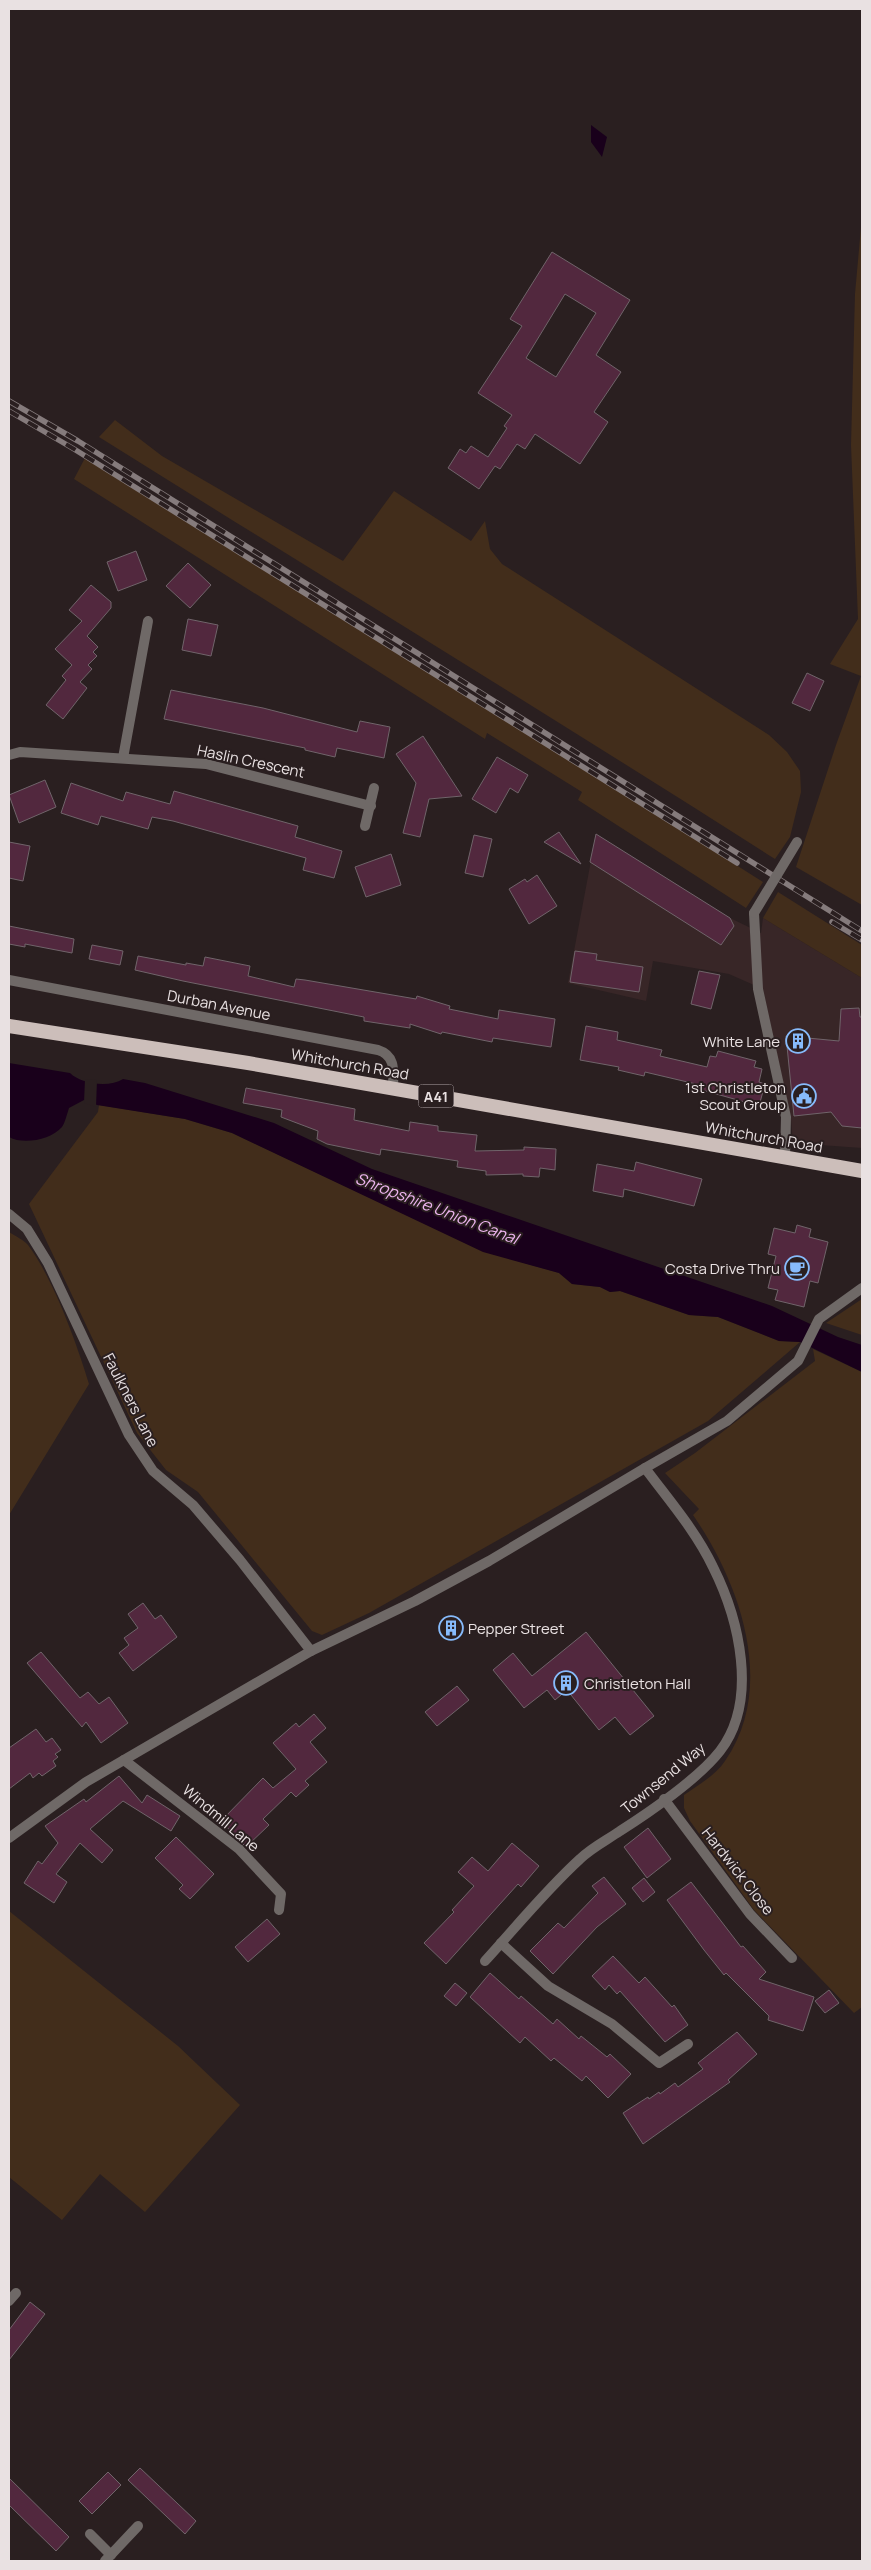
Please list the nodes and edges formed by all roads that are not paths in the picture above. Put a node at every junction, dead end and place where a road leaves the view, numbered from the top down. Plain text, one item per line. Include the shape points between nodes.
1 (148, 621) dead end
2 (9, 755) edge
3 (123, 758) junction
4 (374, 788) dead end
5 (370, 806) junction
6 (365, 826) dead end
7 (797, 842) dead end
8 (9, 980) edge
9 (9, 1026) edge
10 (393, 1089) junction
11 (785, 1158) junction
12 (862, 1171) edge
13 (9, 1214) edge
14 (862, 1288) edge
15 (645, 1468) junction
16 (311, 1651) junction
17 (124, 1760) junction
18 (664, 1799) junction
19 (9, 1838) edge
20 (279, 1910) dead end
21 (501, 1943) junction
22 (792, 1958) dead end
23 (485, 1961) dead end
24 (688, 2044) dead end
25 (138, 2526) dead end
26 (90, 2534) dead end
27 (108, 2558) edge

1 - 3 street
2 - 3 street, Haslin Crescent via 20,752
3 - 5 street, Haslin Crescent via 206,764
4 - 5 street
5 - 6 street
7 - 11 street, bridge via 754,913 758,989 786,1117
8 - 10 street, Durban Avenue via 378,1050 385,1052 391,1060
9 - 10 highway, Whitchurch Road / A41
10 - 11 highway, Whitchurch Road / A41
11 - 12 highway, Whitchurch Road / A41
13 - 16 street, Faulkners Lane via 27,1229 48,1263 129,1435 153,1471 193,1505
14 - 15 street via 819,1319 806,1349 789,1371 727,1421
15 - 16 street via 489,1561
15 - 18 street, Townsend Way via 694,1533 713,1567 736,1634 742,1670 740,1700 721,1750
16 - 17 street
17 - 19 street via 86,1782
17 - 20 street, Windmill Lane via 239,1850 281,1894
18 - 21 street, Townsend Way via 580,1858
18 - 22 street, Hardwick Close via 750,1914
21 - 23 street, Townsend Way
21 - 24 street via 548,1986 612,2024 659,2063
25 - 27 street
26 - 27 street

